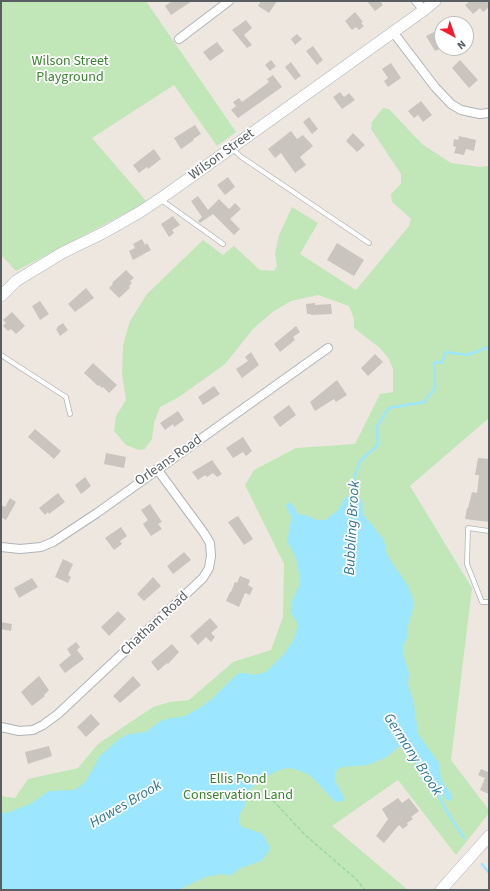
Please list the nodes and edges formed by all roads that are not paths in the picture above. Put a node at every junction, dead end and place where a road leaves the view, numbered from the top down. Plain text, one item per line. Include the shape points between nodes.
1 (229, 1) edge
2 (416, 1) edge
3 (435, 1) edge
4 (424, 10) junction
5 (393, 32) junction
6 (179, 39) dead end
7 (489, 113) edge
8 (231, 148) junction
9 (160, 199) junction
10 (369, 243) dead end
11 (223, 244) dead end
12 (1, 296) edge
13 (328, 348) dead end
14 (1, 354) edge
15 (70, 414) dead end
16 (157, 469) junction
17 (489, 531) edge
18 (1, 547) edge
19 (489, 602) edge
20 (1, 727) edge
21 (489, 836) edge
22 (441, 890) edge

1 - 6 street
2 - 4 street
3 - 4 street, Wilson Street
4 - 5 street, Wilson Street
5 - 7 street via 451,104 461,110
5 - 8 street, Wilson Street
8 - 9 street, Wilson Street
8 - 10 lane
9 - 11 lane
9 - 12 street, Wilson Street via 16,281
13 - 16 street, Orleans Road
14 - 15 lane via 66,396
16 - 18 street, Orleans Road via 53,542 41,547
16 - 20 street, Chatham Road via 210,543 210,562 203,578 58,714 33,730 19,731
17 - 19 lane via 468,528 467,564 482,602
21 - 22 street

